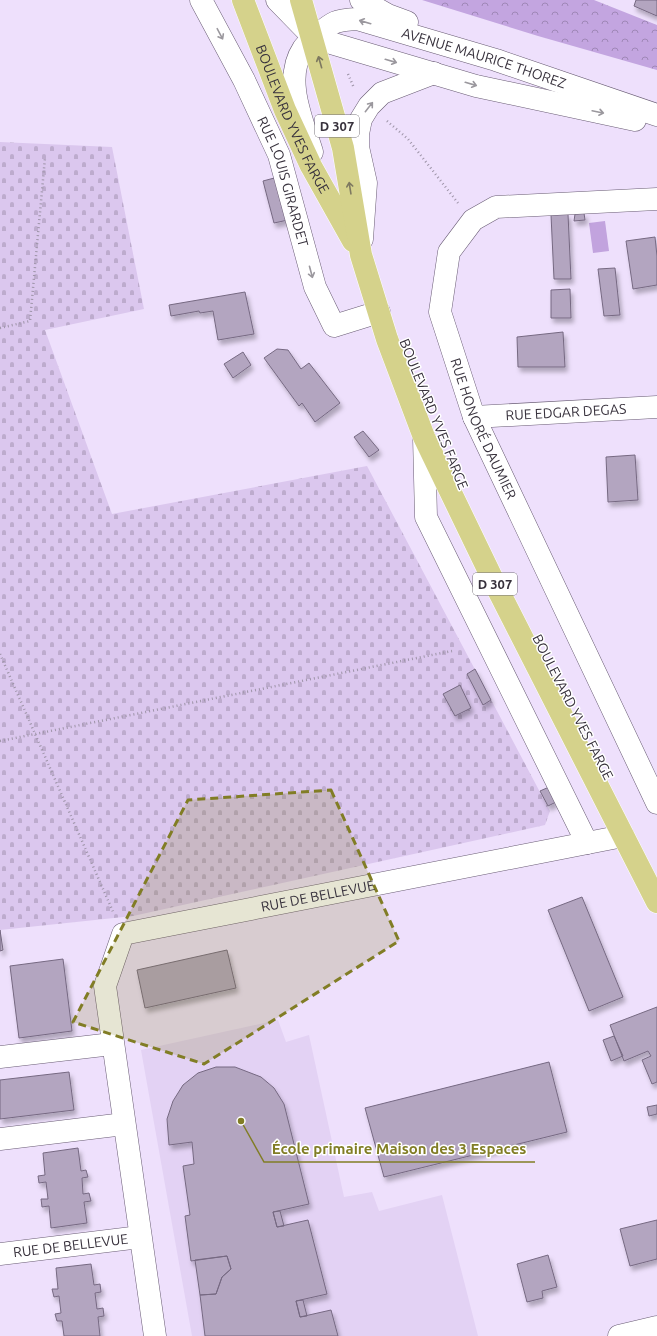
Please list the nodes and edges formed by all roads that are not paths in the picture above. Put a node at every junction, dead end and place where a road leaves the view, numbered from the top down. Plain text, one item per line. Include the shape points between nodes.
1 (201, 0) edge
2 (243, 0) edge
3 (277, 0) edge
4 (301, 0) edge
5 (361, 0) edge
6 (314, 38) junction
7 (496, 60) junction
8 (434, 73) junction
9 (657, 115) edge
10 (657, 124) edge
11 (323, 186) junction
12 (657, 200) edge
13 (361, 255) junction
14 (379, 312) junction
15 (657, 407) edge
16 (474, 417) junction
17 (424, 437) junction
18 (657, 803) edge
19 (623, 836) junction
20 (587, 843) junction
21 (657, 902) edge
22 (112, 1044) junction
23 (0, 1057) edge
24 (124, 1124) junction
25 (0, 1139) edge
26 (140, 1236) junction
27 (0, 1254) edge
28 (657, 1328) edge
29 (155, 1336) edge
30 (619, 1336) edge

1 -> 14 street, RUE LOUIS GIRARDET via 244,80 279,155 315,288 334,326
2 - 11 main road, BOULEVARD YVES FARGE / D 307 via 285,110
3 - 6 street, AVENUE MAURICE THOREZ
4 - 6 main road, BOULEVARD YVES FARGE / D 307
5 - 7 street via 388,15
7 -> 6 street, AVENUE MAURICE THOREZ via 357,19 337,20
6 -> 8 street, AVENUE MAURICE THOREZ
6 - 11 street, AVENUE MAURICE THOREZ via 303,48 298,60 296,98
13 -> 6 main road, BOULEVARD YVES FARGE / D 307 via 343,148
7 - 9 street, AVENUE MAURICE THOREZ
8 -> 10 street, AVENUE MAURICE THOREZ via 509,94
13 -> 8 street via 366,183 358,147 361,120 369,106 382,93
11 - 13 main road, BOULEVARD YVES FARGE / D 307
12 - 16 street, RUE HONORÉ DAUMIER via 496,207 473,220 449,252 440,312
13 - 14 main road, BOULEVARD YVES FARGE / D 307
14 - 17 main road, BOULEVARD YVES FARGE / D 307
15 - 16 street, RUE EDGAR DEGAS
16 - 18 street, RUE HONORÉ DAUMIER
17 - 19 main road, BOULEVARD YVES FARGE / D 307 via 495,584
17 - 20 street via 426,517
19 - 20 street, RUE DE BELLEVUE
19 - 21 main road, BOULEVARD YVES FARGE / D 307
20 - 22 street, RUE DE BELLEVUE via 124,934 104,986
22 - 23 street
22 - 24 street, RUE DE BELLEVUE
24 - 25 street
24 - 26 street, RUE DE BELLEVUE
26 - 27 street, RUE DE BELLEVUE
26 - 29 street, RUE DE BELLEVUE
28 - 30 street

